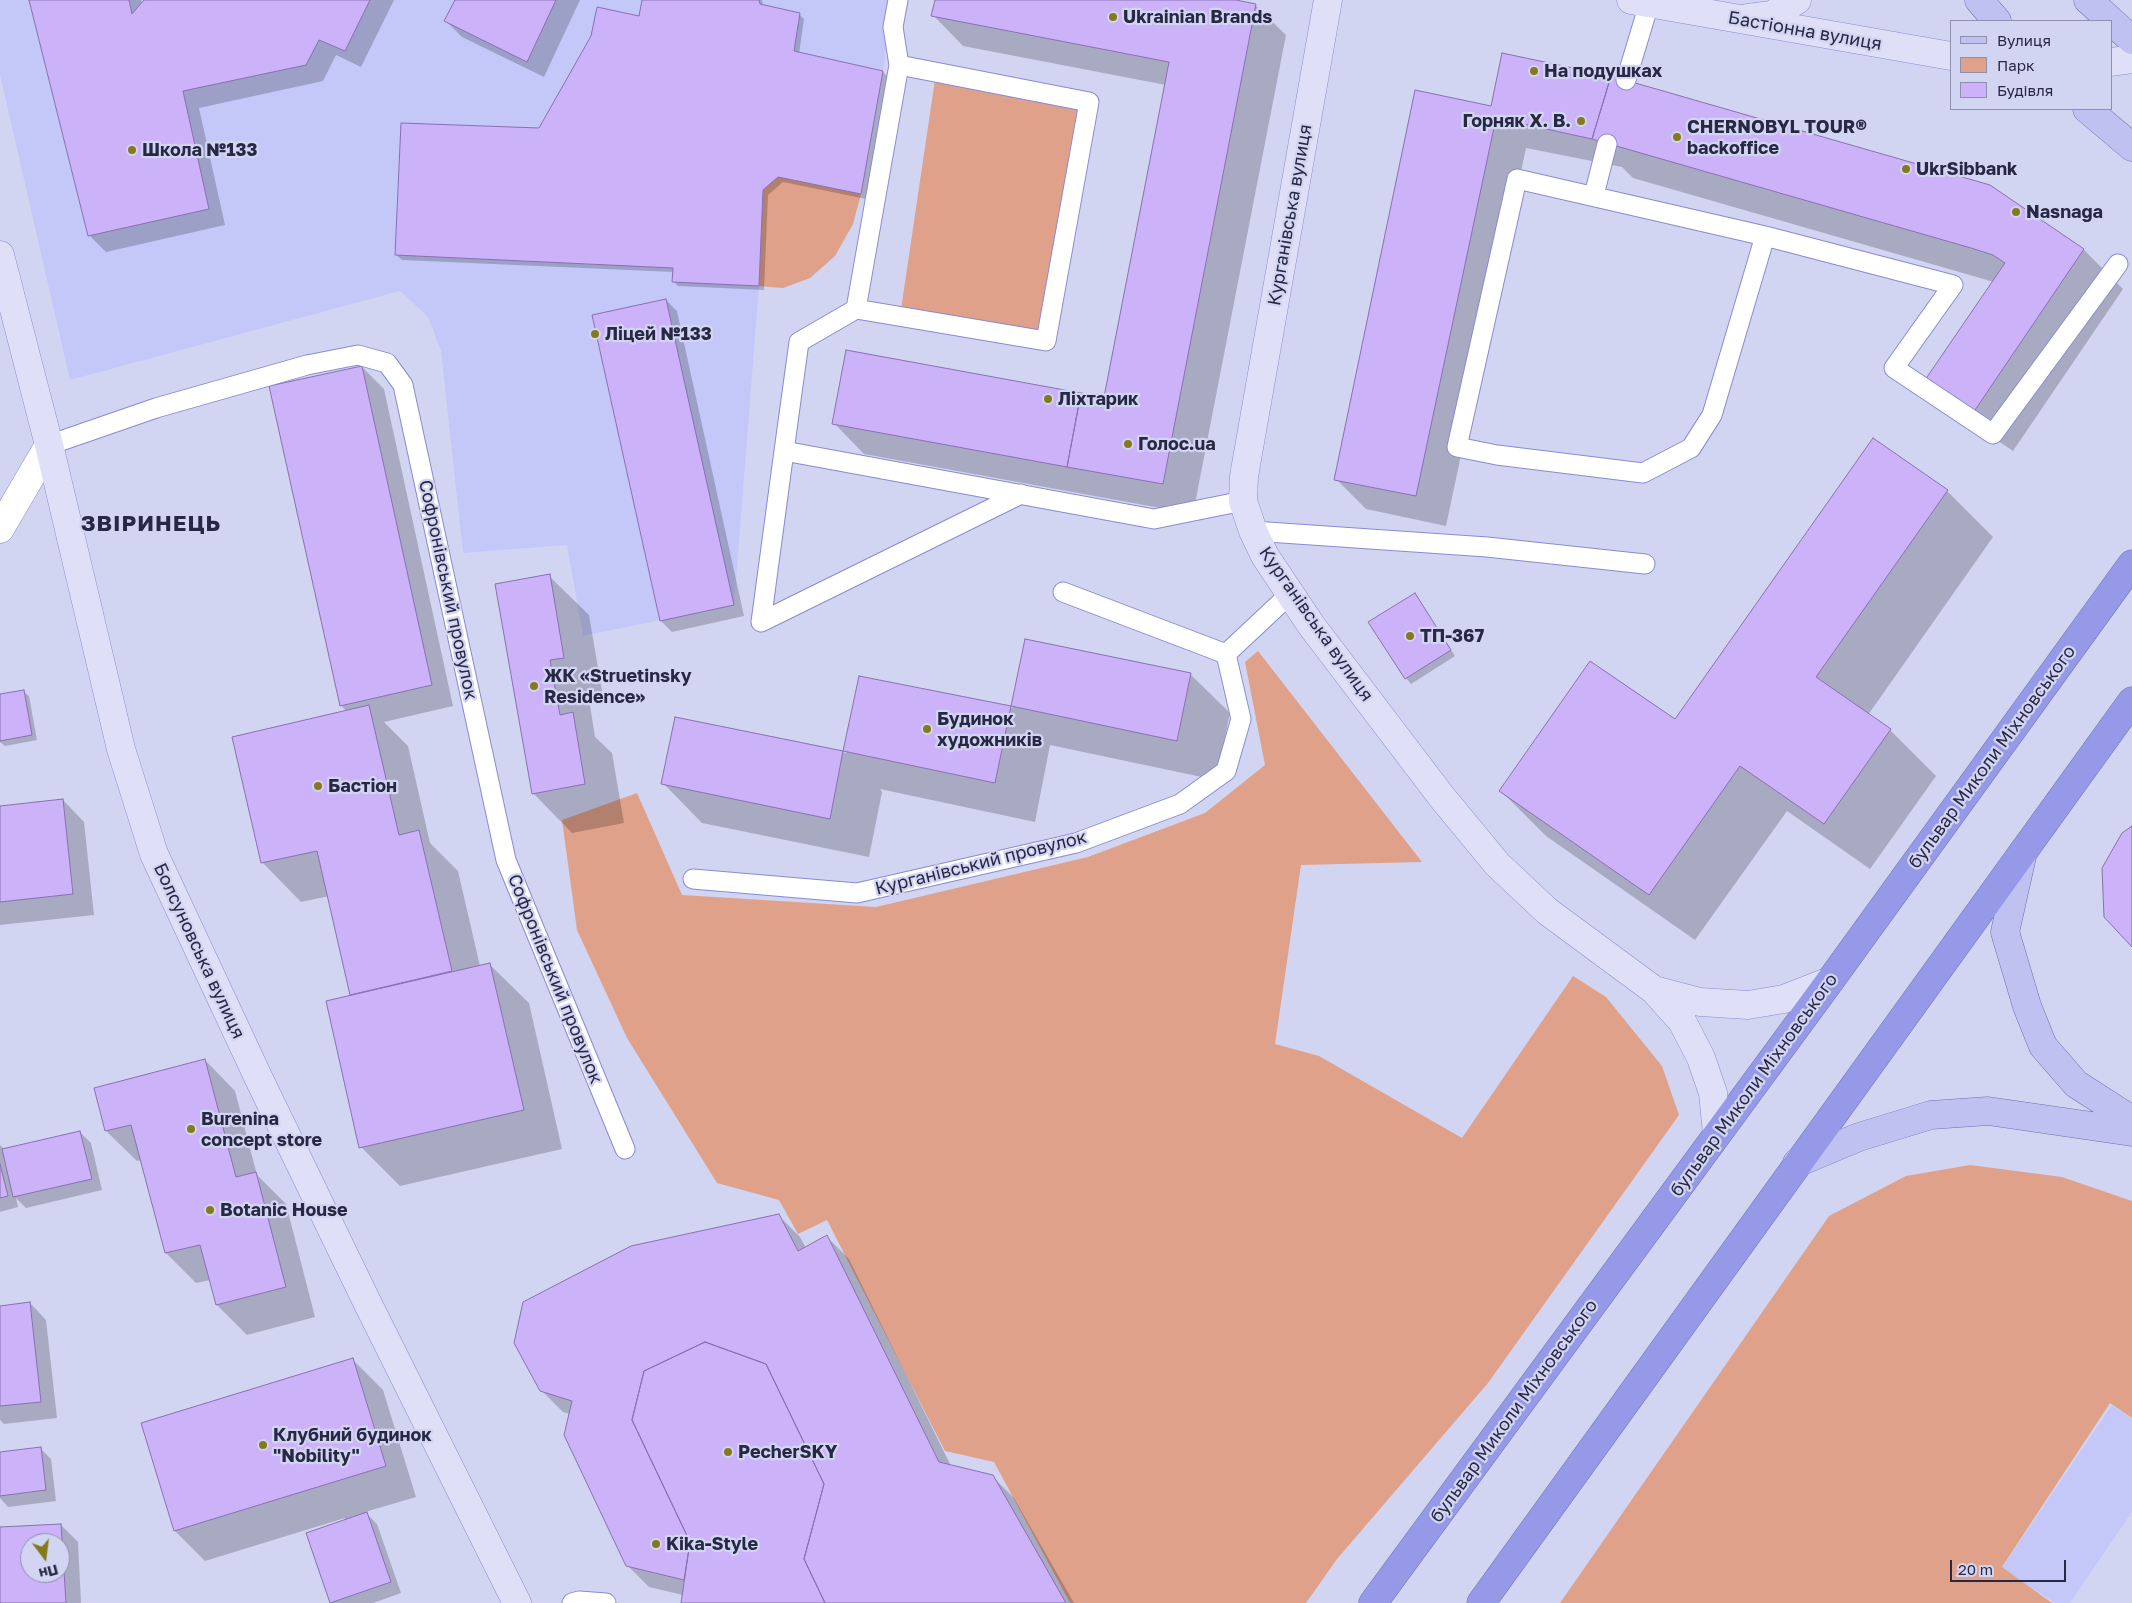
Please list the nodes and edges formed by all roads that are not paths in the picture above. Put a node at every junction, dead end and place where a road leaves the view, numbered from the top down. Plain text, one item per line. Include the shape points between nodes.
1 (898, 0) edge
2 (1328, 0) edge
3 (1797, 0) edge
4 (1979, 0) edge
5 (2088, 0) edge
6 (1640, 2) edge
7 (1725, 18) junction
8 (1997, 20) edge
9 (2110, 20) edge
10 (2112, 22) edge
11 (2132, 40) edge
12 (1950, 56) edge
13 (2132, 59) edge
14 (2112, 62) edge
15 (899, 65) junction
16 (1626, 80) dead end
17 (2088, 110) edge
18 (1607, 144) dead end
19 (2132, 147) edge
20 (1594, 196) junction
21 (1765, 236) junction
22 (0, 255) edge
23 (2118, 264) dead end
24 (856, 309) junction
25 (49, 444) junction
26 (784, 451) junction
27 (1021, 494) junction
28 (1243, 501) junction
29 (0, 530) edge
30 (1253, 531) junction
31 (1645, 564) dead end
32 (2132, 564) edge
33 (1063, 592) dead end
34 (1290, 594) junction
35 (1226, 654) junction
36 (2132, 701) edge
37 (2023, 852) junction
38 (693, 878) dead end
39 (1830, 981) junction
40 (1654, 990) junction
41 (2132, 1120) edge
42 (2132, 1132) edge
43 (1717, 1134) junction
44 (625, 1150) dead end
45 (1797, 1163) junction
46 (517, 1603) edge
47 (572, 1603) edge
48 (606, 1603) edge
49 (1373, 1603) edge
50 (1481, 1603) edge

1 - 15 lane via 893,27
2 - 28 street, Курганівська вулиця via 1244,476
3 - 7 street via 1772,15 1753,19
4 - 8 main road
5 - 9 main road
6 - 7 street, Бастіонна вулиця
6 - 16 lane
7 - 12 street, Бастіонна вулиця
10 - 11 main road
13 - 14 street
15 - 24 lane
15 - 24 lane via 1089,102 1046,341
17 - 19 main road
18 - 20 lane
20 - 21 lane
20 - 21 lane via 1518,179 1457,447 1643,473 1690,448 1712,414
21 - 23 lane via 1953,285 1894,368 1993,434
22 - 25 street, Болсуновська вулиця
24 - 26 lane via 799,342
25 - 29 street
25 - 44 lane, Софронівський провулок via 156,408 307,365 358,355 387,363 404,385 506,860
25 - 46 street, Болсуновська вулиця via 118,740 154,854 268,1097
26 - 27 lane
26 - 27 lane via 761,622
27 - 28 lane via 1154,519
28 - 30 street, Курганівська вулиця
30 - 31 lane via 1487,546
30 - 34 street, Курганівська вулиця
32 - 39 highway, бульвар Миколи Міхновського
33 - 35 lane
34 - 35 lane
34 - 40 street, Курганівська вулиця via 1441,796 1497,864 1547,911
35 - 38 lane, Курганівський провулок via 1241,719 1226,771 1180,804 1076,843 856,893
36 - 37 highway
37 - 41 main road via 2005,932 2043,1046 2076,1084
37 - 45 highway
39 - 40 street, Курганівська вулиця via 1784,999 1748,1005 1700,1002
39 - 43 highway, бульвар Миколи Міхновського
40 - 43 street, Курганівська вулиця via 1682,1021 1701,1058 1713,1093
42 - 45 main road via 1988,1111 1931,1115 1859,1137
43 - 49 highway, бульвар Миколи Міхновського
45 - 50 highway
47 - 48 lane

